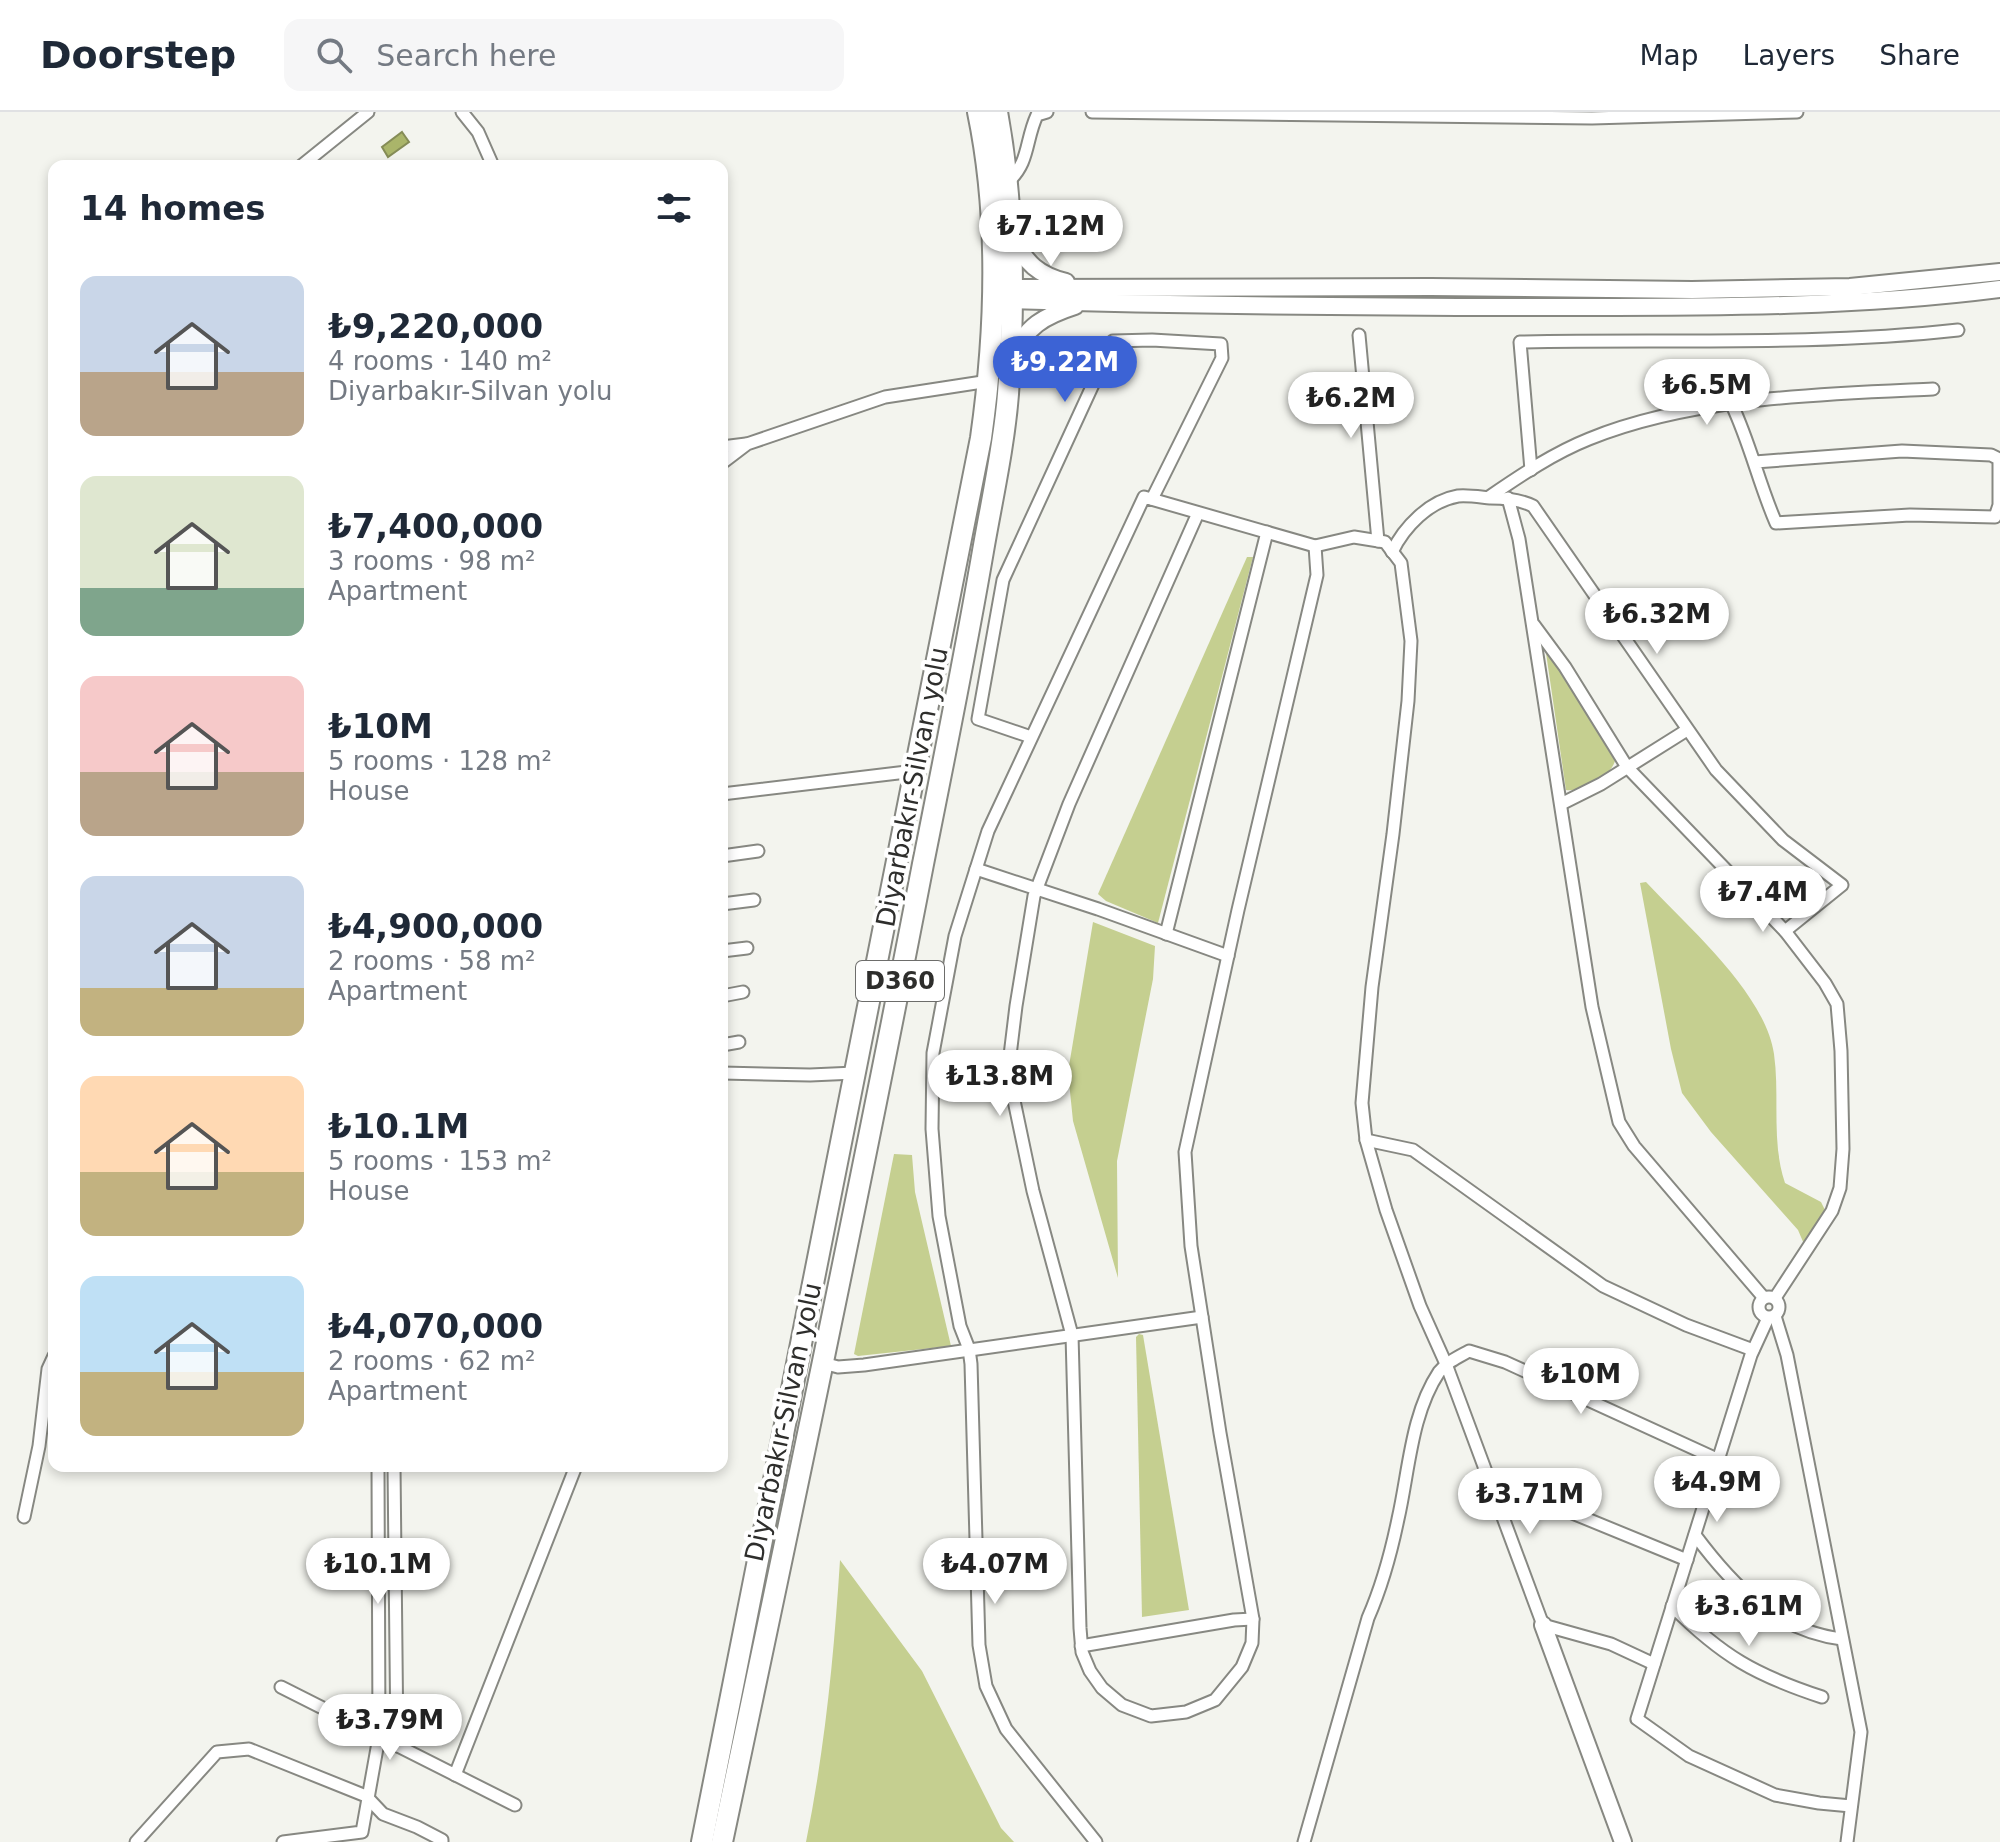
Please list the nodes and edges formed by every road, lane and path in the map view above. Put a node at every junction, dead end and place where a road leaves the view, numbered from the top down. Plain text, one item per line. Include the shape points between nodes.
1 (368, 112) edge
2 (462, 112) edge
3 (978, 112) edge
4 (997, 112) edge
5 (1047, 112) edge
6 (1092, 112) edge
7 (1797, 112) edge
8 (1740, 113) edge
9 (308, 160) edge
10 (490, 160) edge
11 (1008, 182) junction
12 (1012, 236) junction
13 (2000, 272) edge
14 (2000, 289) edge
15 (1011, 294) junction
16 (1089, 296) junction
17 (1958, 330) dead end
18 (1359, 335) dead end
19 (989, 381) junction
20 (1933, 389) dead end
21 (1008, 396) junction
22 (1732, 405) junction
23 (747, 444) junction
24 (728, 446) edge
25 (728, 458) edge
26 (1755, 462) junction
27 (1531, 470) junction
28 (1489, 498) junction
29 (1508, 498) junction
30 (1152, 499) junction
31 (1198, 513) junction
32 (1267, 532) junction
33 (1378, 541) junction
34 (1315, 546) junction
35 (1392, 552) junction
36 (1531, 622) junction
37 (1687, 730) junction
38 (1031, 737) junction
39 (1627, 767) junction
40 (915, 771) junction
41 (728, 793) edge
42 (1561, 804) junction
43 (758, 851) dead end
44 (728, 855) edge
45 (976, 869) junction
46 (1037, 888) junction
47 (754, 900) dead end
48 (728, 903) edge
49 (1785, 931) junction
50 (1166, 934) junction
51 (747, 948) dead end
52 (728, 950) edge
53 (1228, 956) junction
54 (743, 992) dead end
55 (728, 995) edge
56 (739, 1042) dead end
57 (728, 1044) edge
58 (728, 1073) edge
59 (855, 1073) junction
60 (1366, 1140) junction
61 (1769, 1298) junction
62 (1202, 1317) junction
63 (1771, 1317) junction
64 (1072, 1335) junction
65 (969, 1349) junction
66 (1753, 1350) junction
67 (823, 1363) junction
68 (1446, 1364) junction
69 (48, 1369) edge
70 (1719, 1460) junction
71 (378, 1472) edge
72 (394, 1472) edge
73 (574, 1472) edge
74 (1494, 1491) junction
75 (24, 1517) dead end
76 (1695, 1535) junction
77 (1687, 1560) junction
78 (1672, 1606) junction
79 (1253, 1619) junction
80 (1543, 1625) junction
81 (1842, 1639) junction
82 (1081, 1646) junction
83 (1654, 1664) junction
84 (281, 1687) dead end
85 (1822, 1697) dead end
86 (379, 1737) junction
87 (397, 1746) junction
88 (455, 1775) junction
89 (366, 1796) junction
90 (515, 1805) dead end
91 (1851, 1806) junction
92 (383, 1814) junction
93 (362, 1832) junction
94 (136, 1842) edge
95 (283, 1842) edge
96 (442, 1842) edge
97 (702, 1842) edge
98 (722, 1842) edge
99 (1096, 1842) edge
100 (1304, 1842) edge
101 (1623, 1842) edge
102 (1847, 1842) edge

1 - 9 street
2 - 10 street
3 - 19 highway, D360 via 990,185
4 - 11 highway, Diyarbakır-Silvan yolu / D360
5 - 11 street via 1037,115 1021,170
6 - 8 street via 1592,118
7 - 8 street
11 - 12 highway, Diyarbakır-Silvan yolu / D360
12 - 15 highway, Diyarbakır-Silvan yolu / D360
12 - 16 street via 1032,267
13 - 16 street via 1850,287 1431,287
14 - 16 street via 1845,303 1672,307 1445,307
15 - 16 street
15 - 21 highway, Diyarbakır-Silvan yolu / D360
16 - 21 street via 1029,329 1019,342
17 - 27 street via 1797,341 1520,342
18 - 33 street
19 - 23 street via 885,397
19 - 40 highway, D360
20 - 22 street
21 - 67 highway, Diyarbakır-Silvan yolu / D360 via 974,606
22 - 26 street
22 - 27 street via 1649,420 1589,439
23 - 24 street
23 - 25 street
26 - 26 street via 1776,523 1910,515 1995,517 1999,505 1999,459 1991,455 1902,451
27 - 28 street
28 - 29 street
28 - 35 street via 1456,496 1426,510 1400,535
29 - 36 street
29 - 37 street via 1533,506
30 - 31 street
30 - 38 street via 1144,497
30 - 38 street via 1222,358 1221,344 1113,341 1003,580 978,719
31 - 32 street
31 - 46 street
32 - 34 street
32 - 50 street
33 - 34 street via 1354,537
33 - 35 street
34 - 53 street via 1317,575
35 - 60 street via 1401,563 1411,641 1372,987 1362,1103
36 - 39 street
36 - 42 street
37 - 39 street
37 - 49 street via 1716,770 1783,840 1842,885
38 - 45 street
39 - 42 street
39 - 49 street
40 - 41 street
40 - 59 highway, D360
42 - 61 street via 1592,1007 1619,1122 1634,1146
43 - 44 street
45 - 46 street
45 - 65 street via 955,936 936,1039 932,1099 939,1216
46 - 50 street
46 - 64 street via 1008,1072
47 - 48 street
49 - 61 street via 1837,1004 1843,1149 1832,1211
50 - 53 street
51 - 52 street
53 - 62 street via 1185,1152
54 - 55 street
56 - 57 street
58 - 59 street
59 - 97 highway, D360
60 - 66 street via 1413,1150 1603,1286
60 - 68 street via 1420,1306
61 - 63 street via 1780,1307
61 - 63 street via 1759,1309
62 - 64 street
62 - 79 street
63 - 66 street
63 - 81 street via 1787,1355
64 - 65 street
64 - 82 street
65 - 67 street via 851,1366
65 - 99 street via 979,1645 986,1686 1006,1729
66 - 70 street
67 - 98 highway, Diyarbakır-Silvan yolu / D360
68 - 70 street via 1469,1351 1505,1362
68 - 74 street
68 - 100 street via 1425,1402 1380,1590
69 - 75 street
70 - 76 street
71 - 86 street
72 - 87 street
73 - 88 street
74 - 77 street via 1521,1492
74 - 80 street
76 - 77 street
76 - 81 street via 1745,1595 1773,1616 1822,1637
77 - 78 street
78 - 83 street
78 - 85 street via 1736,1660 1776,1682
79 - 82 street
79 - 82 street via 1252,1643 1242,1667 1215,1700 1186,1712 1151,1716 1122,1705 1090,1671
80 - 83 street via 1611,1644
80 - 101 street
81 - 91 street via 1861,1732
83 - 91 street via 1637,1719 1689,1756 1775,1795
84 - 86 street
86 - 87 street
86 - 89 street
87 - 88 street
88 - 90 street
89 - 92 street
89 - 93 street
89 - 94 street via 249,1749 217,1752
91 - 102 street
92 - 93 street
92 - 96 street
93 - 95 street

